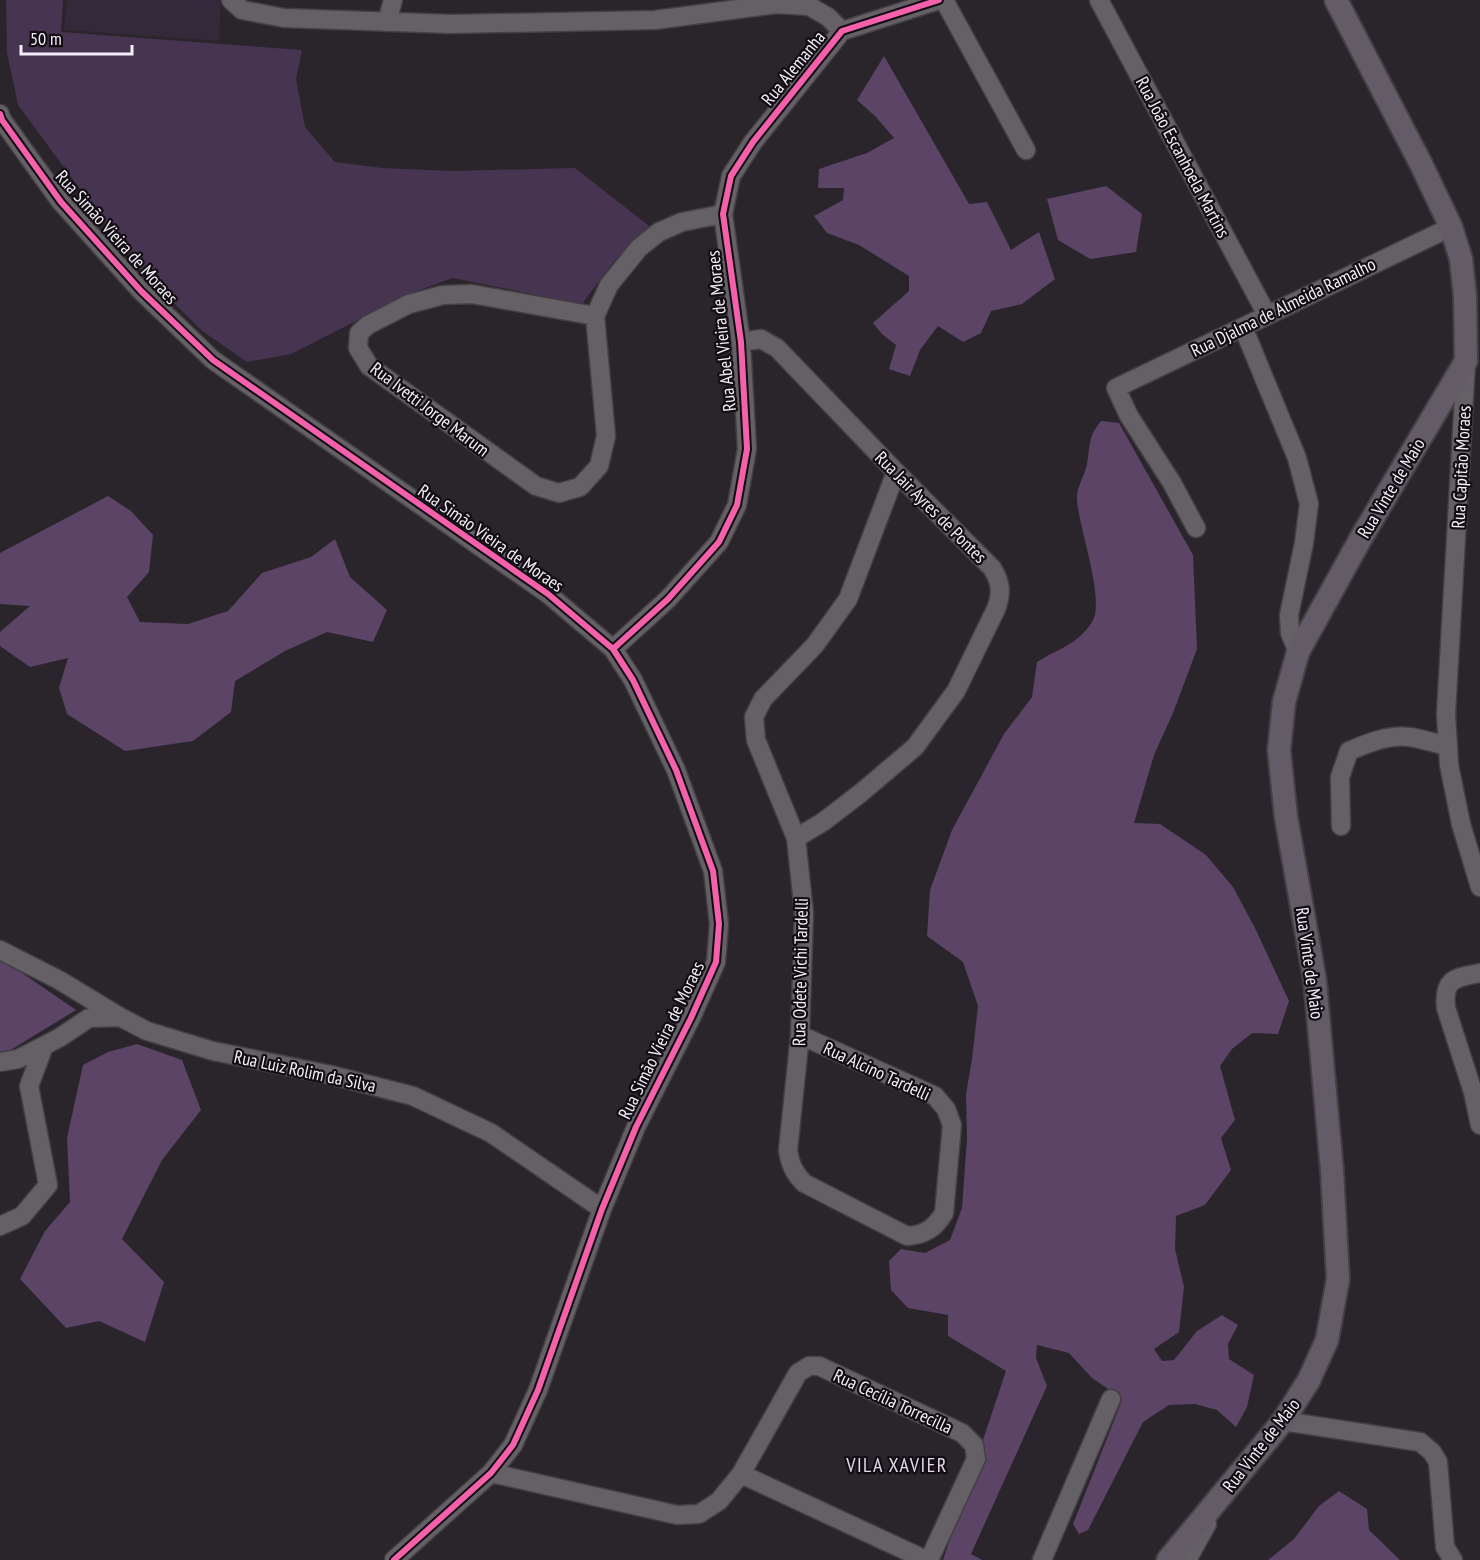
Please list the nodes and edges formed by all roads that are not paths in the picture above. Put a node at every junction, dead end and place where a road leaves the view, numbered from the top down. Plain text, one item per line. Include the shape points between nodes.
1 (231, 0) edge
2 (393, 0) edge
3 (941, 0) edge
4 (1099, 0) edge
5 (1336, 0) edge
6 (387, 22) junction
7 (842, 32) junction
8 (1, 119) edge
9 (1026, 150) dead end
10 (723, 214) junction
11 (1451, 227) junction
12 (1268, 315) junction
13 (595, 316) junction
14 (1243, 327) junction
15 (741, 342) junction
16 (1466, 361) junction
17 (896, 472) junction
18 (1196, 528) dead end
19 (613, 649) junction
20 (1298, 652) junction
21 (1448, 746) junction
22 (1341, 826) dead end
23 (796, 838) junction
24 (1480, 887) edge
25 (0, 950) edge
26 (1480, 973) edge
27 (120, 1017) junction
28 (800, 1035) junction
29 (44, 1046) junction
30 (0, 1062) edge
31 (1480, 1125) edge
32 (790, 1163) joint
33 (602, 1209) junction
34 (0, 1226) edge
35 (1111, 1399) dead end
36 (1283, 1421) junction
37 (490, 1473) junction
38 (741, 1474) junction
39 (1225, 1491) junction
40 (394, 1560) edge
41 (927, 1560) edge
42 (1042, 1560) edge
43 (1168, 1560) edge
44 (1187, 1560) edge
45 (1453, 1560) edge

1 - 6 street via 242,10 284,18
2 - 6 street
3 - 7 street, Rua Alemanha
3 - 9 street
4 - 12 street, Rua João Escanhoela Martins
5 - 11 main road, Rua Capitão Moraes
6 - 7 street via 655,21 776,4 809,6 828,17
7 - 10 street, Rua Alemanha via 753,142 731,176
8 - 19 street, Rua Simão Vieira de Moraes via 62,202 141,291 213,360 548,594
10 - 13 street, Rua Ivetti Jorge Marum via 682,222 659,232 639,248 609,285
10 - 15 street, Rua Abel Vieira de Moraes
11 - 12 street, Rua Djalma de Almeida Ramalho
11 - 16 main road, Rua Capitão Moraes via 1461,259
12 - 14 street, Rua Djalma de Almeida Ramalho
13 - 13 street, Rua Ivetti Jorge Marum via 606,436 599,466 580,487 559,493 536,486 369,366 358,348 359,333 368,325 408,304 443,295 472,294
14 - 18 street, Rua Djalma de Almeida Ramalho via 1116,388
14 - 20 street via 1298,458 1309,504 1288,615
15 - 17 street, Rua Jair Ayres de Pontes via 762,339 777,348
15 - 19 street, Rua Abel Vieira de Moraes via 747,449 737,505 719,542 668,599
16 - 20 main road, Rua Vinte de Maio
16 - 21 street, Rua Capitão Moraes via 1446,714
17 - 23 street, Rua Odete Vichi Tardelli via 848,599 815,645 763,699 754,717 756,740
17 - 23 street, Rua Jair Ayres de Pontes via 992,568 998,577 1000,599 956,691 915,747 823,822
19 - 33 street, Rua Simão Vieira de Moraes via 633,680 676,770 713,871 719,924 716,962 636,1126
20 - 36 main road, Rua Vinte de Maio via 1284,702 1279,750 1286,818 1314,981 1338,1279 1328,1340
21 - 22 street via 1391,737 1349,751 1340,777
21 - 24 street, Rua Capitão Moraes via 1461,824
23 - 28 street, Rua Odete Vichi Tardelli via 804,913
25 - 27 street, Rua Luiz Rolim da Silva
26 - 31 street via 1459,977 1444,993
27 - 29 street via 89,1018
27 - 33 street, Rua Luiz Rolim da Silva via 213,1051 413,1096 491,1132
28 - 32 street, Rua Odete Vichi Tardelli via 788,1150
28 - 32 street, Rua Alcino Tardelli via 935,1096 946,1109 952,1125 944,1213 929,1230 907,1236 804,1183
29 - 30 street via 18,1059
29 - 34 street via 29,1086 48,1185 22,1216
33 - 37 street, Rua Simão Vieira de Moraes via 538,1390 513,1445
35 - 42 street
36 - 39 main road, Rua Vinte de Maio
36 - 45 street via 1420,1442 1438,1462 1445,1548
37 - 38 street via 677,1515 699,1514 719,1501
37 - 40 street, Rua Simão Vieira de Moraes
38 - 41 street
38 - 41 street, Rua Cecília Torrecilla via 798,1373 808,1366 819,1366 962,1433 974,1445 976,1459
39 - 43 main road, Rua Vinte de Maio
39 - 44 street

